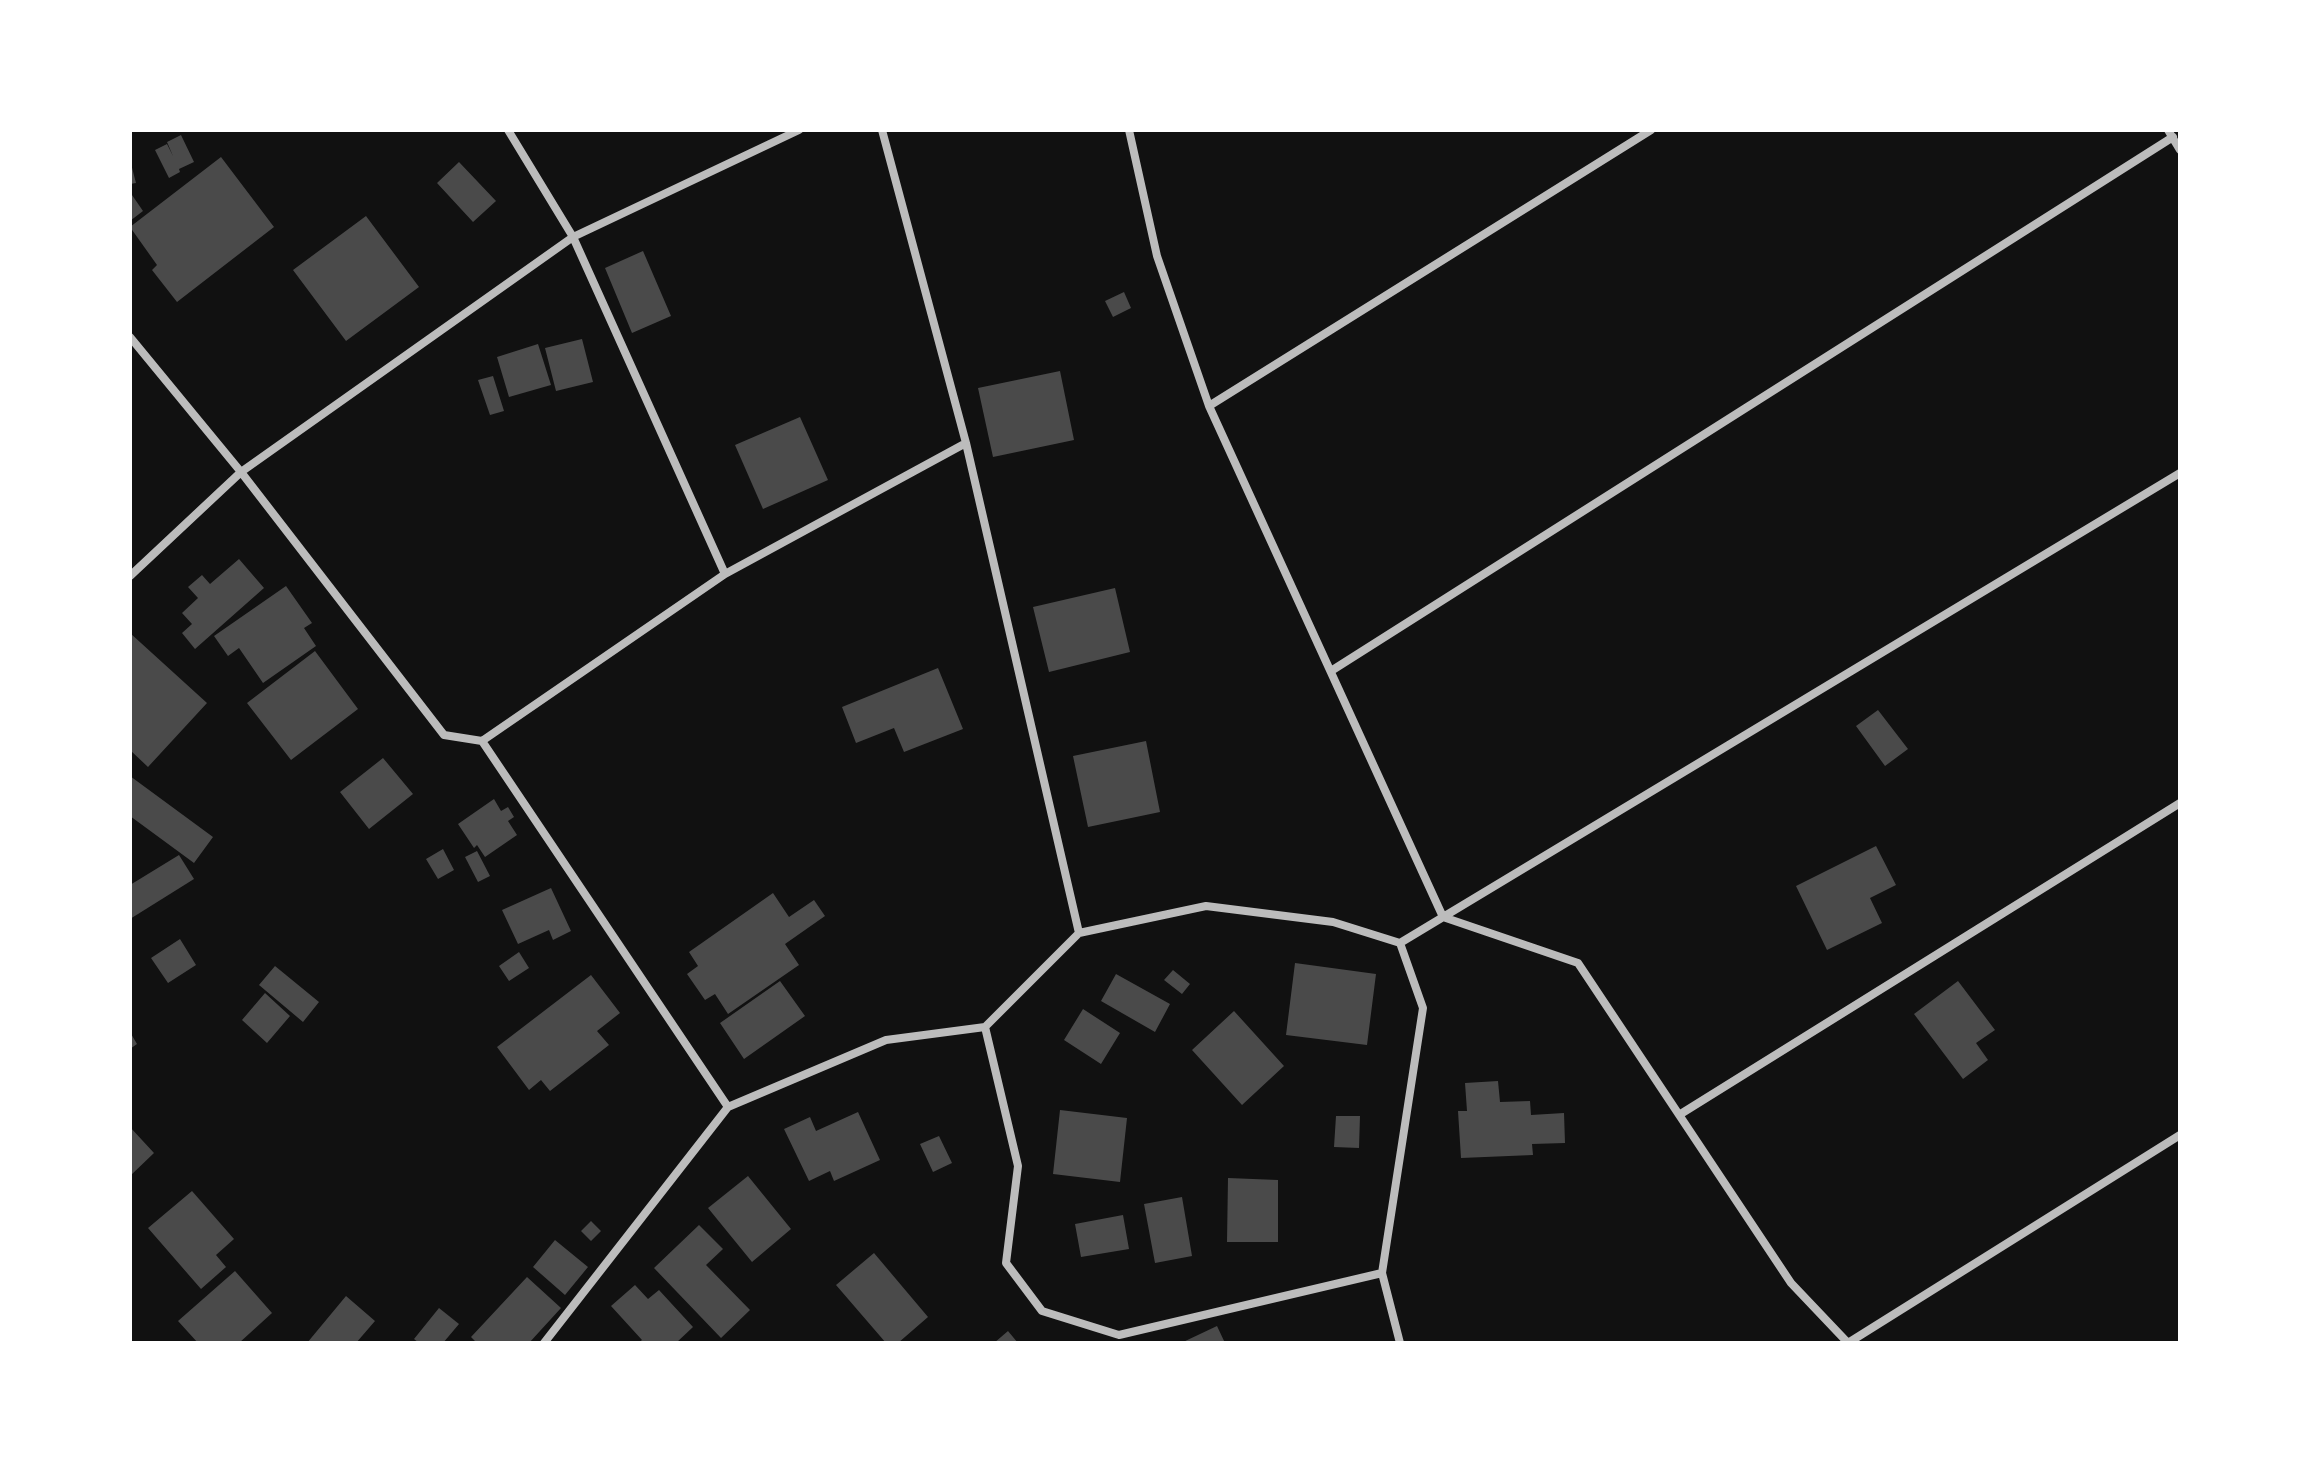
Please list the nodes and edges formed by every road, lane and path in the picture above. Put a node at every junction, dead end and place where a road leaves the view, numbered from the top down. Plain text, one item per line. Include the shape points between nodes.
1 (508, 130) edge
2 (799, 130) edge
3 (882, 130) edge
4 (1129, 130) edge
5 (1651, 130) edge
6 (2170, 134) edge
7 (2180, 150) edge
8 (573, 237) junction
9 (130, 337) edge
10 (1209, 406) junction
11 (966, 443) junction
12 (241, 472) junction
13 (2180, 473) edge
14 (725, 574) junction
15 (130, 576) edge
16 (1331, 671) junction
17 (482, 741) junction
18 (2180, 803) edge
19 (1443, 917) junction
20 (1079, 933) junction
21 (1400, 943) junction
22 (985, 1027) junction
23 (728, 1107) junction
24 (1679, 1115) junction
25 (2180, 1135) edge
26 (1382, 1273) junction
27 (544, 1343) edge
28 (1400, 1343) edge
29 (1848, 1343) edge

1 - 8 street
2 - 8 street
3 - 11 street
4 - 10 street via 1157,256
5 - 10 street
6 - 7 street
6 - 16 street
8 - 12 street
8 - 14 street
9 - 12 street
10 - 16 street
11 - 14 street
11 - 20 street
12 - 15 street
12 - 17 street via 444,735
13 - 19 street
14 - 17 street
16 - 19 street
17 - 23 street
18 - 24 street
19 - 21 street
19 - 24 street via 1578,963
20 - 21 street via 1206,906 1333,922
20 - 22 street
21 - 26 street via 1423,1008
22 - 23 street via 886,1040
22 - 26 street via 1018,1166 1006,1263 1042,1311 1119,1335
23 - 27 street
24 - 29 street via 1791,1283
25 - 29 street
26 - 28 street

